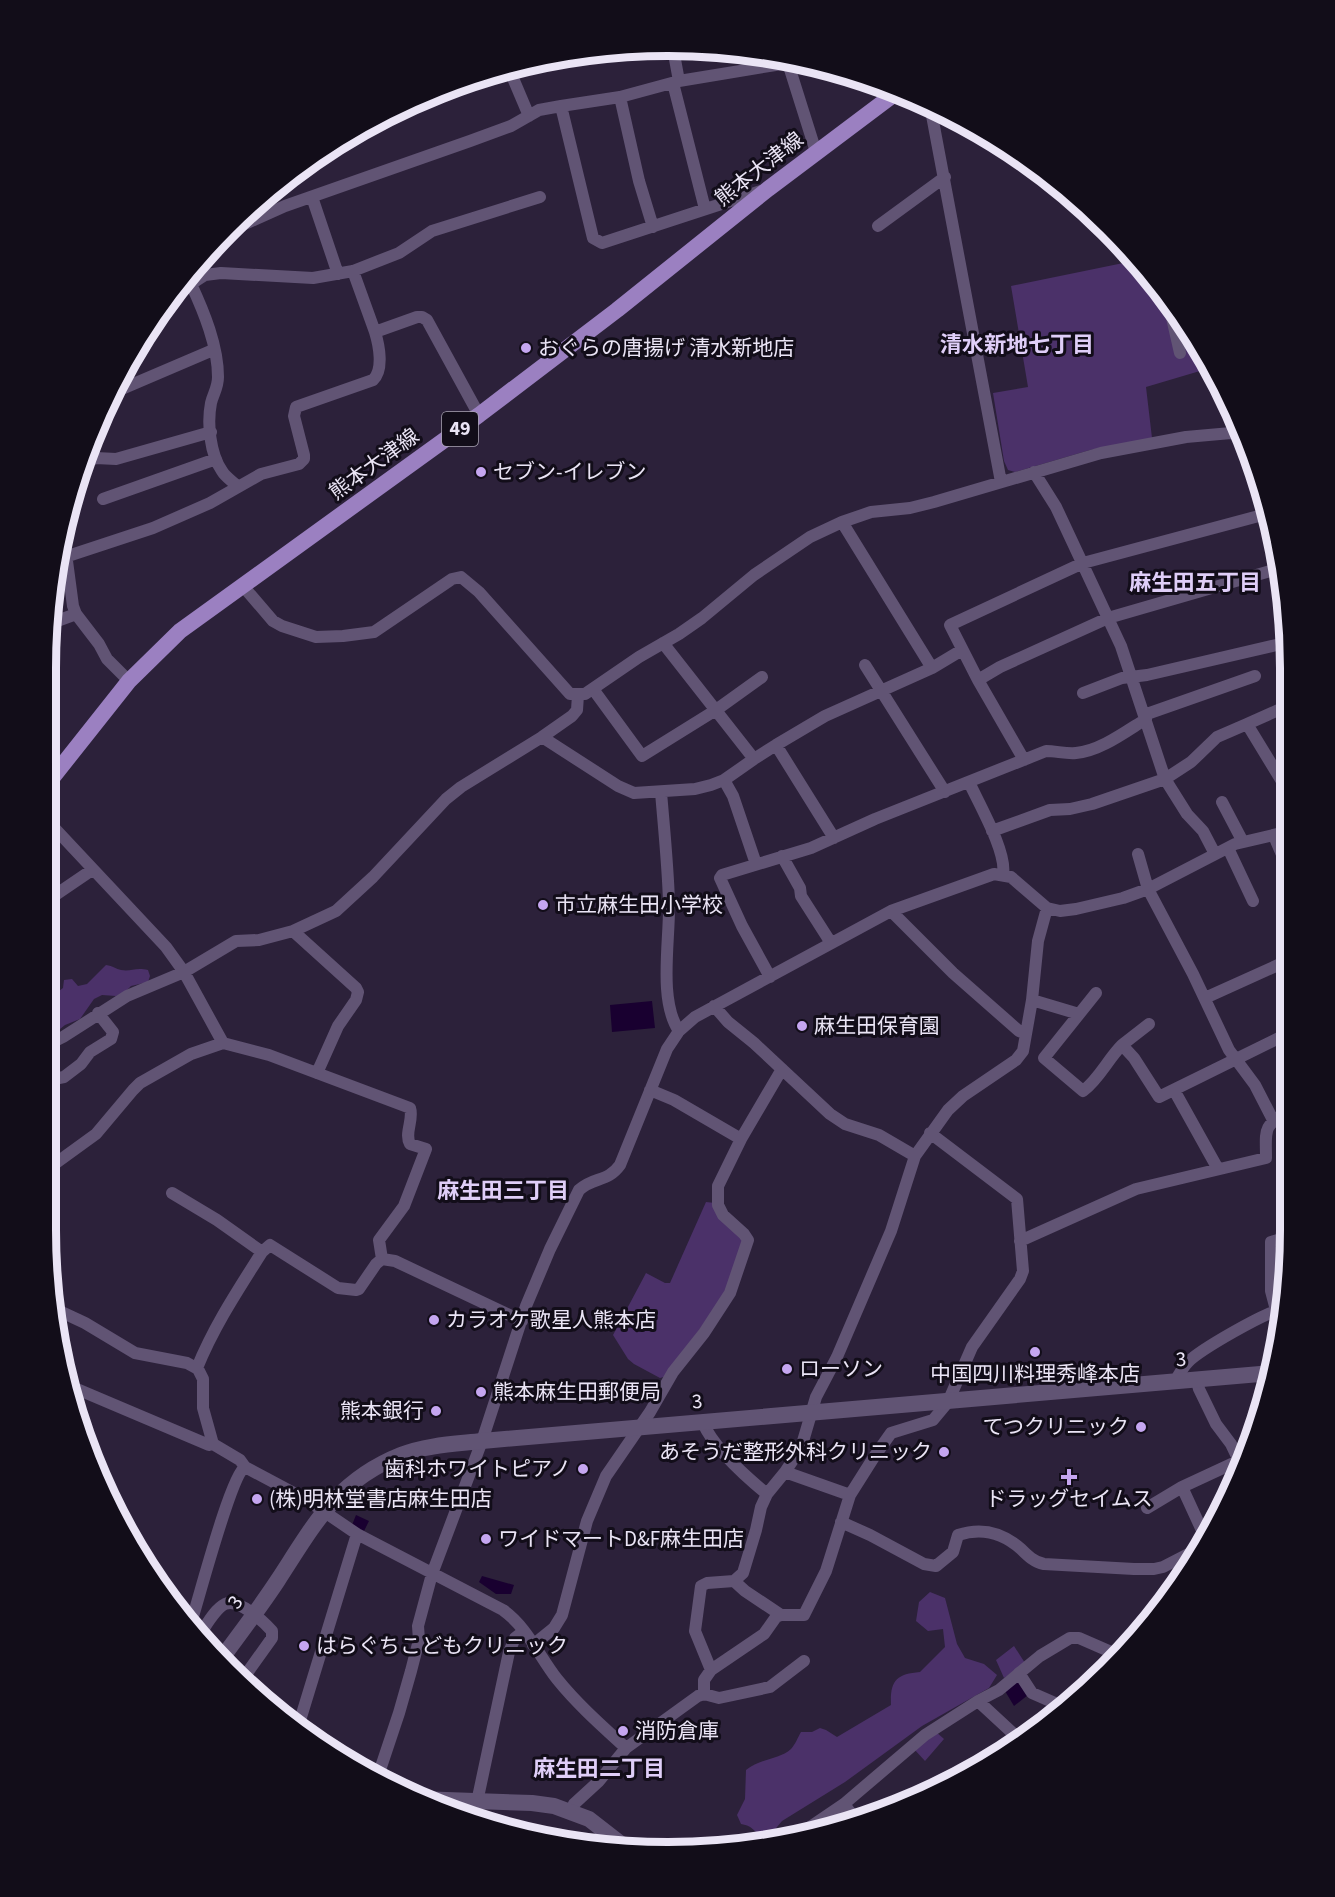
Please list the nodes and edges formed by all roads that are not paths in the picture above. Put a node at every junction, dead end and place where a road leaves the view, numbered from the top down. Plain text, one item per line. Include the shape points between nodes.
1 (672, 56) edge
2 (775, 65) edge
3 (789, 68) edge
4 (512, 75) edge
5 (676, 82) junction
6 (620, 97) junction
7 (890, 97) edge
8 (561, 106) junction
9 (529, 116) junction
10 (932, 116) edge
11 (816, 152) junction
12 (945, 177) junction
13 (768, 189) junction
14 (312, 197) junction
15 (540, 197) dead end
16 (705, 208) junction
17 (248, 223) edge
18 (878, 226) dead end
19 (653, 227) junction
20 (353, 271) junction
21 (338, 274) junction
22 (191, 284) joint
23 (1173, 323) edge
24 (375, 332) junction
25 (213, 350) junction
26 (1180, 353) dead end
27 (123, 388) edge
28 (479, 415) junction
29 (211, 432) junction
30 (1233, 434) edge
31 (92, 459) edge
32 (216, 459) junction
33 (1034, 472) junction
34 (1001, 482) junction
35 (238, 488) junction
36 (103, 499) dead end
37 (1261, 516) edge
38 (842, 522) junction
39 (66, 554) edge
40 (65, 559) edge
41 (1083, 563) junction
42 (1271, 571) edge
43 (243, 586) junction
44 (76, 614) junction
45 (1108, 618) junction
46 (58, 621) edge
47 (663, 643) junction
48 (1279, 644) edge
49 (962, 651) junction
50 (865, 665) dead end
51 (932, 668) junction
52 (1131, 676) junction
53 (1255, 676) dead end
54 (762, 677) dead end
55 (978, 680) junction
56 (129, 681) junction
57 (593, 689) junction
58 (882, 691) junction
59 (1083, 693) dead end
60 (578, 695) junction
61 (1280, 709) edge
62 (716, 710) junction
63 (1145, 717) junction
64 (1248, 724) junction
65 (542, 737) junction
66 (776, 745) junction
67 (754, 759) junction
68 (1024, 760) junction
69 (56, 770) edge
70 (1165, 778) junction
71 (1280, 778) edge
72 (724, 780) junction
73 (969, 782) junction
74 (661, 792) junction
75 (945, 792) junction
76 (1222, 802) dead end
77 (56, 830) edge
78 (992, 831) junction
79 (1280, 834) edge
80 (834, 838) junction
81 (1243, 842) junction
82 (1228, 848) junction
83 (1138, 854) dead end
84 (1215, 854) junction
85 (782, 856) junction
86 (756, 864) junction
87 (92, 870) junction
88 (1003, 874) junction
89 (1148, 889) junction
90 (56, 895) edge
91 (1253, 901) dead end
92 (1047, 908) junction
93 (891, 911) junction
94 (293, 931) junction
95 (831, 943) junction
96 (1280, 964) edge
97 (184, 972) junction
98 (770, 977) junction
99 (1096, 993) dead end
100 (1205, 998) junction
101 (1032, 1000) junction
102 (714, 1006) junction
103 (98, 1013) junction
104 (1079, 1014) junction
105 (1149, 1024) dead end
106 (679, 1031) junction
107 (1026, 1034) junction
108 (1280, 1038) edge
109 (56, 1040) edge
110 (223, 1042) junction
111 (1122, 1045) junction
112 (1236, 1060) junction
113 (782, 1069) junction
114 (317, 1074) junction
115 (56, 1079) edge
116 (650, 1090) junction
117 (1174, 1090) junction
118 (1280, 1117) edge
119 (1273, 1120) junction
120 (930, 1133) junction
121 (741, 1139) junction
122 (915, 1156) junction
123 (56, 1163) edge
124 (1218, 1170) junction
125 (172, 1193) dead end
126 (1280, 1239) edge
127 (1020, 1241) junction
128 (262, 1252) junction
129 (382, 1259) junction
130 (1275, 1300) edge
131 (61, 1312) edge
132 (1273, 1313) edge
133 (522, 1321) junction
134 (196, 1368) junction
135 (1262, 1374) edge
136 (1197, 1381) junction
137 (1175, 1382) junction
138 (76, 1389) edge
139 (948, 1402) junction
140 (811, 1413) junction
141 (703, 1423) junction
142 (639, 1428) junction
143 (482, 1441) junction
144 (213, 1444) junction
145 (1236, 1456) edge
146 (1232, 1466) edge
147 (245, 1467) junction
148 (785, 1472) junction
149 (1182, 1487) junction
150 (767, 1494) junction
151 (849, 1495) junction
152 (1147, 1508) dead end
153 (324, 1512) junction
154 (841, 1522) junction
155 (1202, 1529) edge
156 (357, 1534) junction
157 (1185, 1555) edge
158 (432, 1574) junction
159 (734, 1581) junction
160 (255, 1614) junction
161 (782, 1615) junction
162 (193, 1616) edge
163 (204, 1629) edge
164 (524, 1631) junction
165 (533, 1645) junction
166 (1110, 1652) edge
167 (226, 1653) edge
168 (804, 1661) dead end
169 (711, 1670) junction
170 (247, 1673) edge
171 (1019, 1673) junction
172 (704, 1694) junction
173 (978, 1701) junction
174 (1055, 1703) edge
175 (300, 1719) edge
176 (1014, 1734) edge
177 (626, 1748) junction
178 (379, 1769) edge
179 (448, 1801) edge
180 (477, 1802) junction
181 (844, 1804) junction
182 (570, 1812) junction
183 (851, 1813) edge
184 (815, 1823) edge
185 (614, 1839) edge

1 - 5 street
2 - 5 street
3 - 11 street
4 - 9 street
5 - 6 street
5 - 16 street
6 - 8 street
6 - 19 street
7 - 11 main road, 熊本大津線 / 49
8 - 9 street
8 - 19 street via 594,238 602,243
9 - 14 street via 511,126
10 - 12 street
11 - 13 main road, 熊本大津線 / 49
12 - 18 street
12 - 34 street
13 - 16 street
13 - 28 main road, 熊本大津線 / 49
14 - 17 street
14 - 21 street
15 - 20 street via 432,231 399,253
16 - 19 street
20 - 21 street
20 - 24 street
21 - 22 street via 313,278 221,273 205,275
22 - 25 street via 204,313
23 - 26 street
24 - 28 street via 417,318 427,320
24 - 35 street via 378,371 373,380 296,407 302,461 261,474
25 - 27 street
25 - 29 street via 218,388 211,401
28 - 43 main road, 熊本大津線 / 49
29 - 31 street via 116,459
29 - 32 street
30 - 33 street via 1186,437 1101,453
32 - 35 street
32 - 36 street
33 - 34 street
33 - 41 street
34 - 38 street via 934,502 871,512
35 - 39 street via 153,528
37 - 41 street
38 - 47 street via 781,555 702,618
38 - 51 street
40 - 44 street
41 - 45 street
41 - 49 street via 950,625
42 - 45 street
43 - 56 main road, 熊本大津線 / 49 via 180,631
43 - 60 street via 282,626 316,637 343,636 374,632 452,579 461,577 570,694
44 - 46 street
44 - 56 street via 107,659
45 - 52 street
45 - 55 street
47 - 57 street
47 - 62 street
48 - 52 street
49 - 51 street
49 - 55 street
50 - 58 street
51 - 58 street
52 - 59 street
52 - 63 street
53 - 63 street
54 - 62 street
55 - 68 street
56 - 69 main road, 熊本大津線 / 49
57 - 60 street
57 - 62 street via 642,756
58 - 66 street via 825,716
58 - 75 street
60 - 65 street via 577,710 572,716
61 - 64 street
62 - 67 street
63 - 68 street via 1088,750 1046,751
63 - 70 street
64 - 70 street via 1217,737 1191,762
64 - 71 street
65 - 74 street via 618,786 634,793
65 - 94 street via 446,799 373,878 336,911
66 - 67 street
66 - 80 street
67 - 72 street
68 - 73 street
70 - 78 street via 1092,804 1050,810
70 - 84 street
72 - 74 street via 695,789
72 - 86 street
73 - 75 street
73 - 78 street
74 - 106 street via 669,906 668,986
75 - 80 street
76 - 81 street
77 - 87 street
78 - 88 street via 1004,864
79 - 81 street
80 - 85 street
81 - 82 street
82 - 84 street
82 - 91 street
83 - 89 street
84 - 89 street
85 - 86 street
85 - 95 street via 801,896
86 - 98 street via 720,878
87 - 90 street
87 - 97 street via 166,947
88 - 92 street
88 - 93 street
89 - 92 street via 1076,909
89 - 100 street
92 - 101 street via 1038,941
93 - 95 street
93 - 107 street via 953,973
94 - 97 street via 236,941
94 - 114 street via 358,992
95 - 98 street
96 - 100 street
97 - 103 street
97 - 110 street
98 - 102 street
99 - 104 street
100 - 112 street
101 - 104 street
101 - 107 street
102 - 106 street
102 - 113 street
103 - 109 street
103 - 115 street via 113,1032 111,1039 90,1052 64,1077
104 - 111 street via 1044,1058 1083,1091
105 - 111 street
106 - 116 street
107 - 120 street via 1023,1052 1016,1060 963,1096
108 - 112 street
110 - 114 street
110 - 123 street via 191,1054 140,1083 96,1134
111 - 117 street via 1159,1097
112 - 117 street
112 - 119 street via 1255,1084
113 - 121 street
113 - 122 street via 845,1124 879,1135
114 - 129 street via 408,1106 412,1113 407,1139 410,1144 426,1149 404,1206 379,1240
116 - 121 street
116 - 133 street via 620,1165 606,1178 585,1185 574,1197
117 - 124 street
118 - 119 street
119 - 124 street via 1266,1131 1266,1158
120 - 122 street
120 - 127 street via 1017,1198
121 - 142 street via 717,1194 723,1215 748,1240 746,1250 730,1293 673,1372
122 - 140 street via 891,1231
124 - 127 street via 1136,1189
125 - 128 street
126 - 130 street via 1271,1242 1271,1291
127 - 139 street via 1020,1279 972,1347
128 - 129 street via 270,1245 343,1290 359,1288
128 - 134 street via 210,1336
129 - 133 street via 395,1261
131 - 134 street via 135,1353
132 - 137 street via 1190,1360
133 - 143 street
134 - 144 street via 203,1379 203,1408
135 - 136 street, 3
136 - 137 street, 3
136 - 145 street via 1216,1424
137 - 139 street, 3
138 - 144 street
139 - 140 street, 3
139 - 151 street via 933,1420 891,1433
140 - 141 street, 3
140 - 148 street via 801,1448
141 - 142 street, 3
141 - 150 street via 707,1433
142 - 143 street, 3
142 - 165 street via 606,1476 587,1521 562,1615 554,1628
143 - 153 street, 3 via 402,1454 357,1479
143 - 158 street
144 - 147 street
146 - 149 street
147 - 153 street
147 - 162 street via 240,1470 230,1497
148 - 150 street
148 - 151 street
149 - 152 street
149 - 155 street
150 - 159 street via 747,1562
151 - 154 street
153 - 156 street
153 - 160 street, 3
154 - 157 street via 924,1564 936,1566 953,1552 958,1535 968,1532 1002,1535 1037,1563 1055,1565 1154,1569
154 - 161 street via 826,1571 804,1615
156 - 158 street
156 - 175 street
158 - 164 street via 503,1610
158 - 178 street via 413,1663
159 - 161 street
159 - 169 street via 707,1583 699,1592 695,1631
160 - 163 street via 233,1603 226,1604
160 - 167 street, 3
160 - 170 street via 272,1631 272,1638
161 - 169 street via 764,1634
164 - 165 street
164 - 180 street via 515,1638 510,1652
165 - 177 street via 586,1712
166 - 171 street via 1070,1638
168 - 172 street via 770,1688 719,1698
169 - 172 street via 704,1680
171 - 173 street
171 - 174 street via 1032,1693
172 - 177 street via 678,1708
173 - 176 street
173 - 181 street via 925,1735
177 - 182 street
179 - 180 street
180 - 182 street via 532,1803
181 - 183 street
181 - 184 street
182 - 185 street via 589,1819

